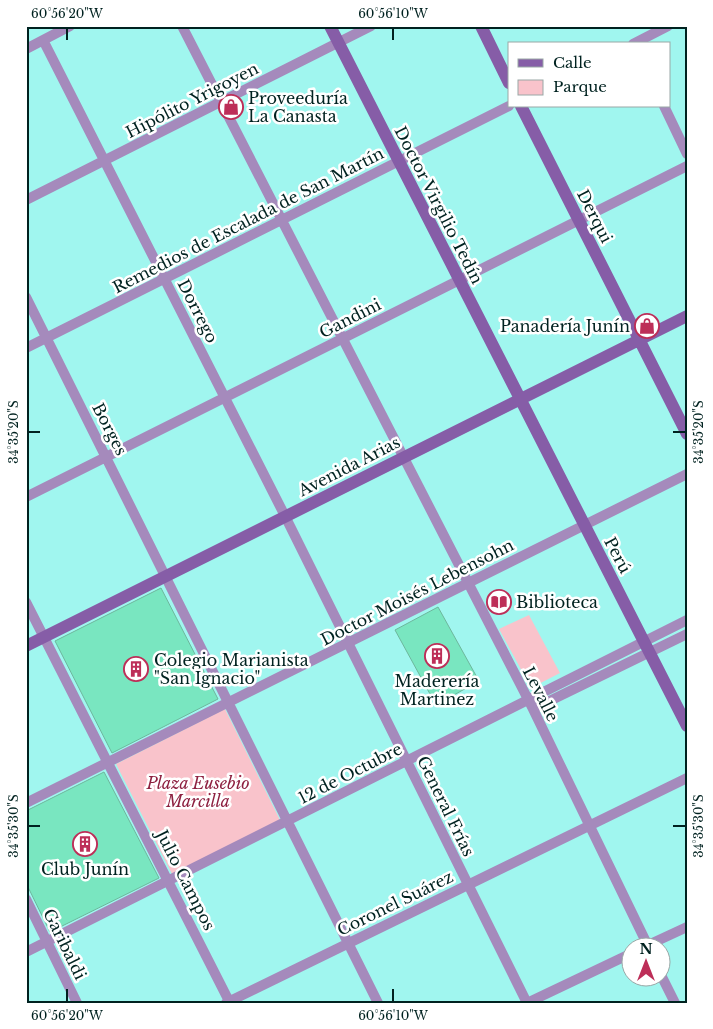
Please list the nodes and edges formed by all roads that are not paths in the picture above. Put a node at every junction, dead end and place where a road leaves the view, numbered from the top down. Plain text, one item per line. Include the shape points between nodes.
1 (70, 26) edge
2 (182, 26) edge
3 (330, 26) edge
4 (371, 26) edge
5 (481, 26) edge
6 (668, 26) edge
7 (43, 40) junction
8 (637, 42) edge
9 (339, 43) junction
10 (26, 49) edge
11 (508, 81) edge
12 (220, 102) junction
13 (508, 106) edge
14 (522, 108) edge
15 (665, 108) edge
16 (687, 154) edge
17 (104, 160) junction
18 (399, 161) junction
19 (687, 166) edge
20 (26, 200) edge
21 (281, 220) junction
22 (578, 220) junction
23 (165, 279) junction
24 (459, 280) junction
25 (26, 296) edge
26 (687, 316) edge
27 (47, 338) junction
28 (342, 339) junction
29 (639, 340) junction
30 (26, 348) edge
31 (225, 397) junction
32 (519, 399) junction
33 (687, 434) edge
34 (107, 456) junction
35 (402, 458) junction
36 (687, 474) edge
37 (26, 497) edge
38 (285, 516) junction
39 (585, 525) junction
40 (167, 576) junction
41 (468, 584) junction
42 (26, 602) edge
43 (687, 620) edge
44 (687, 634) edge
45 (44, 637) junction
46 (349, 643) junction
47 (26, 646) edge
48 (648, 646) junction
49 (528, 699) junction
50 (230, 703) junction
51 (533, 709) junction
52 (687, 726) edge
53 (407, 760) junction
54 (109, 763) junction
55 (687, 778) edge
56 (26, 803) edge
57 (288, 821) junction
58 (589, 825) junction
59 (170, 881) junction
60 (468, 884) junction
61 (26, 899) edge
62 (687, 927) edge
63 (642, 936) edge
64 (668, 936) edge
65 (47, 942) junction
66 (347, 943) junction
67 (26, 952) edge
68 (620, 959) edge
69 (666, 986) edge
70 (228, 1002) edge
71 (77, 1003) edge
72 (378, 1003) edge
73 (527, 1003) edge
74 (675, 1003) edge

1 - 7 street
2 - 12 street, Levalle
3 - 9 main road, Doctor Virgilio Tedín
4 - 9 street, Hipólito Yrigoyen
5 - 11 main road
6 - 8 street
7 - 10 street
7 - 17 street, Dorrego
9 - 12 street, Hipólito Yrigoyen
9 - 18 main road, Doctor Virgilio Tedín
12 - 17 street, Hipólito Yrigoyen
12 - 21 street, Levalle
13 - 18 street, Remedios de Escalada de San Martín
14 - 22 main road, Derqui
15 - 16 street
17 - 20 street, Hipólito Yrigoyen
17 - 23 street, Dorrego
18 - 21 street, Remedios de Escalada de San Martín
18 - 24 main road, Doctor Virgilio Tedín
19 - 22 street, Gandini
21 - 23 street, Remedios de Escalada de San Martín
21 - 28 street, Levalle
22 - 24 street, Gandini
22 - 29 main road, Derqui
23 - 27 street, Remedios de Escalada de San Martín
23 - 31 street, Dorrego
24 - 28 street, Gandini
24 - 32 main road, Doctor Virgilio Tedín
25 - 27 street, Borges
26 - 29 main road, Avenida Arias
27 - 30 street, Remedios de Escalada de San Martín
27 - 34 street, Borges
28 - 31 street, Gandini
28 - 35 street, Levalle
29 - 32 main road, Avenida Arias
29 - 33 main road, Derqui
31 - 34 street, Gandini
31 - 38 street, Dorrego
32 - 35 main road, Avenida Arias
32 - 39 main road, Perú
34 - 37 street, Gandini
34 - 40 street, Borges
35 - 38 main road, Avenida Arias
35 - 41 street, Levalle
36 - 39 street, Doctor Moisés Lebensohn
38 - 40 main road, Avenida Arias
38 - 46 street, General Frías
39 - 41 street, Doctor Moisés Lebensohn
39 - 48 main road, Perú
40 - 45 main road, Avenida Arias
40 - 50 street, Borges
41 - 46 street, Doctor Moisés Lebensohn
41 - 49 street, Levalle
42 - 45 street, Julio Campos
43 - 48 street, 12 de Octubre
44 - 48 street, 12 de Octubre
45 - 47 main road, Avenida Arias
45 - 54 street, Julio Campos
46 - 50 street, Doctor Moisés Lebensohn
46 - 53 street, General Frías
48 - 49 street, 12 de Octubre
48 - 51 street, 12 de Octubre
48 - 52 main road, Perú
49 - 51 street, Levalle
49 - 53 street, 12 de Octubre
50 - 54 street, Doctor Moisés Lebensohn
50 - 57 street, Borges
51 - 58 street, Levalle
53 - 57 street, 12 de Octubre
53 - 60 street, General Frías
54 - 56 street, Doctor Moisés Lebensohn
54 - 59 street, Julio Campos
55 - 58 street, Coronel Suárez
57 - 59 street, 12 de Octubre
57 - 66 street, Borges
58 - 60 street, Coronel Suárez
58 - 63 street, Levalle
59 - 65 street, 12 de Octubre
59 - 70 street, Julio Campos
60 - 66 street, Coronel Suárez
60 - 73 street, General Frías
61 - 65 street, Garibaldi
62 - 64 street
65 - 67 street, 12 de Octubre
65 - 71 street, Garibaldi
66 - 70 street, Coronel Suárez
66 - 72 street, Borges
68 - 73 street
69 - 74 street

